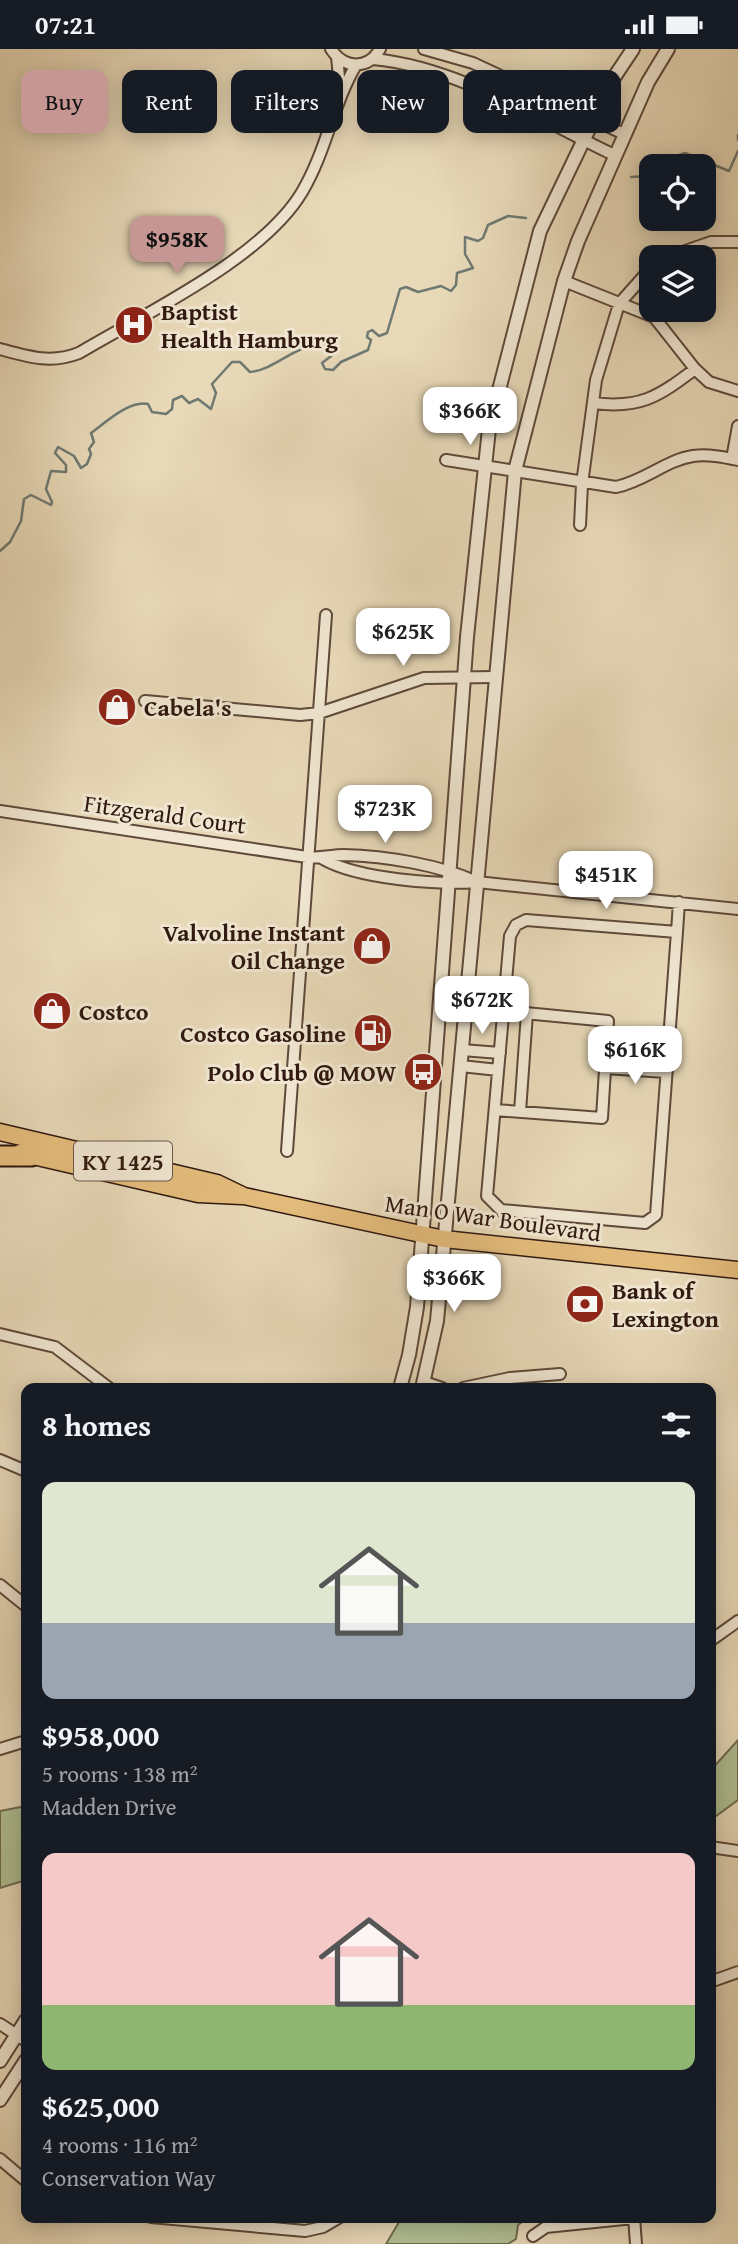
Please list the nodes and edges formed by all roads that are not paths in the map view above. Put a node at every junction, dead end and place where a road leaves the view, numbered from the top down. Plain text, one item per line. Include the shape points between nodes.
1 (380, 49) edge
2 (424, 49) edge
3 (438, 49) edge
4 (633, 49) edge
5 (668, 49) edge
6 (334, 53) edge
7 (373, 59) junction
8 (473, 63) junction
9 (356, 65) junction
10 (488, 70) edge
11 (619, 70) edge
12 (587, 133) edge
13 (621, 133) edge
14 (624, 134) junction
15 (583, 141) junction
16 (323, 148) junction
17 (614, 155) junction
18 (738, 242) edge
19 (700, 245) edge
20 (564, 281) junction
21 (639, 282) edge
22 (619, 304) junction
23 (0, 349) edge
24 (695, 369) junction
25 (738, 391) edge
26 (593, 403) junction
27 (738, 426) edge
28 (735, 459) edge
29 (446, 460) dead end
30 (485, 467) junction
31 (515, 471) junction
32 (582, 484) junction
33 (580, 525) dead end
34 (326, 615) dead end
35 (464, 676) junction
36 (494, 677) junction
37 (145, 701) dead end
38 (319, 713) junction
39 (0, 811) edge
40 (307, 857) junction
41 (323, 859) junction
42 (449, 869) junction
43 (477, 882) junction
44 (447, 884) junction
45 (679, 902) junction
46 (738, 909) edge
47 (677, 932) junction
48 (504, 1011) junction
49 (527, 1013) junction
50 (462, 1050) junction
51 (499, 1061) junction
52 (523, 1063) junction
53 (461, 1066) junction
54 (606, 1068) junction
55 (666, 1072) junction
56 (495, 1110) junction
57 (520, 1112) junction
58 (0, 1132) edge
59 (0, 1149) edge
60 (287, 1151) dead end
61 (0, 1156) edge
62 (31, 1156) junction
63 (244, 1196) junction
64 (421, 1235) junction
65 (444, 1239) junction
66 (738, 1270) edge
67 (0, 1334) edge
68 (428, 1368) junction
69 (560, 1374) dead end
70 (102, 1383) edge
71 (402, 1383) edge
72 (412, 1383) edge
73 (424, 1383) edge
74 (486, 1383) edge
75 (0, 1460) edge
76 (21, 1469) edge
77 (2, 1591) edge
78 (21, 1602) edge
79 (738, 1621) edge
80 (716, 1637) edge
81 (21, 1743) edge
82 (0, 1749) edge
83 (716, 1848) edge
84 (738, 1851) edge
85 (738, 1972) edge
86 (716, 1980) edge
87 (0, 2024) edge
88 (21, 2038) edge
89 (0, 2061) edge
90 (21, 2068) edge
91 (0, 2100) edge
92 (0, 2159) edge
93 (21, 2177) edge
94 (217, 2223) edge
95 (330, 2223) edge
96 (585, 2223) edge
97 (634, 2223) edge
98 (533, 2236) dead end
99 (636, 2244) edge

1 - 7 street
2 - 8 street
3 - 8 street
4 - 11 street
5 - 14 street
6 - 9 street
6 - 16 street via 339,77
7 - 9 street
7 - 15 street via 426,69
8 - 10 street
9 - 16 street
12 - 15 street
13 - 14 street
14 - 17 street
15 - 17 street
15 - 30 street via 540,230 489,429
16 - 23 street via 292,209 247,251 79,353 61,360 37,359
17 - 20 street
18 - 19 street
20 - 22 street
20 - 31 street
21 - 22 street
22 - 24 street via 653,317
22 - 26 street
24 - 25 street via 709,382
24 - 26 street via 643,403
26 - 32 street
27 - 28 street
28 - 32 street via 693,456 636,483 616,487
29 - 30 street
30 - 31 street
30 - 35 street
31 - 32 street
31 - 36 street
32 - 33 street
34 - 38 street
35 - 36 street
35 - 38 street via 424,678
35 - 42 street
36 - 43 street
37 - 38 street
38 - 40 street
39 - 40 street, Fitzgerald Court
40 - 41 street, Fitzgerald Court
40 - 60 street
41 - 42 street, Fitzgerald Court via 343,855
41 - 44 street, Fitzgerald Court via 341,869
42 - 43 street, Fitzgerald Court
42 - 44 street
43 - 44 street, Fitzgerald Court
43 - 45 street
43 - 50 street
44 - 64 street
45 - 46 street
45 - 47 street
47 - 48 street via 526,920 516,925 510,936
47 - 55 street
48 - 49 street
48 - 51 street
49 - 52 street
49 - 54 street via 608,1021
50 - 51 street
50 - 53 street
51 - 52 street
51 - 53 street
51 - 56 street
52 - 57 street
53 - 65 street
54 - 55 street
54 - 57 street via 602,1118
55 - 56 street via 656,1215 645,1223 501,1210 494,1205 487,1196
56 - 57 street
58 - 63 main road, Man O War Boulevard / KY 1425 via 217,1183
59 - 62 main road, Man O War Boulevard / KY 1425
61 - 62 highway
62 - 63 main road, Man O War Boulevard / KY 1425 via 198,1194
63 - 64 main road, Man O War Boulevard / KY 1425
64 - 65 main road, Man O War Boulevard / KY 1425
64 - 71 street via 416,1318
65 - 66 main road, Man O War Boulevard / KY 1425
65 - 68 street
67 - 70 street via 55,1347
68 - 72 street
68 - 73 street
69 - 74 street
75 - 76 street
77 - 78 street
79 - 80 street
81 - 82 street
83 - 84 street
85 - 86 street
87 - 88 street
88 - 89 street
90 - 91 street
92 - 93 street
94 - 95 street via 305,2231
96 - 98 street via 546,2227
97 - 99 street

